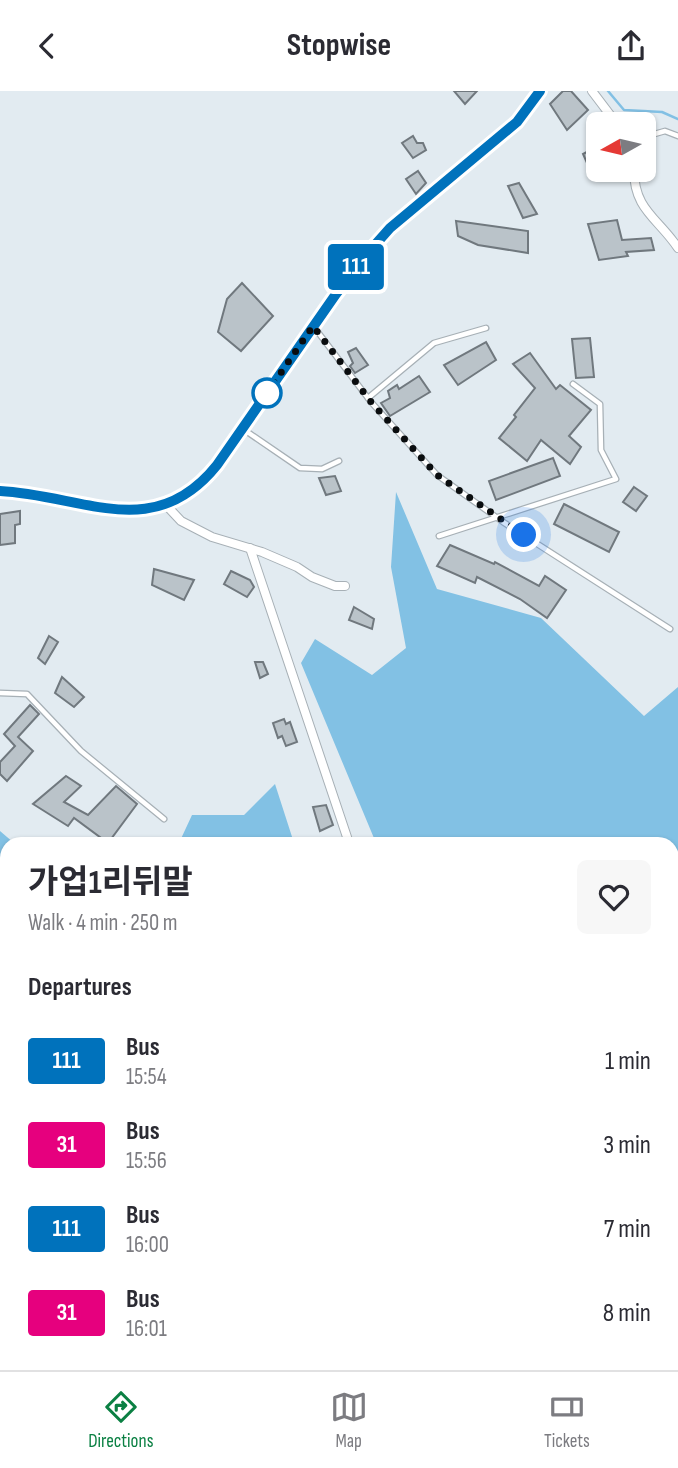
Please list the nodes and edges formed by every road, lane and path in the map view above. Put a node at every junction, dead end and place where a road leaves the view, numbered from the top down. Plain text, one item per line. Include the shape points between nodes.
1 (540, 91) edge
2 (592, 91) edge
3 (608, 112) edge
4 (656, 134) edge
5 (678, 136) edge
6 (634, 182) edge
7 (678, 248) edge
8 (313, 326) junction
9 (486, 328) dead end
10 (573, 384) dead end
11 (368, 398) junction
12 (243, 429) junction
13 (339, 461) dead end
14 (0, 491) edge
15 (166, 505) junction
16 (496, 517) junction
17 (439, 536) dead end
18 (250, 548) junction
19 (345, 586) dead end
20 (670, 629) dead end
21 (0, 693) edge
22 (164, 819) dead end
23 (347, 837) edge

1 - 8 street via 503,134 390,228
2 - 3 street
4 - 5 lane via 665,131
6 - 7 street via 646,212
8 - 11 lane
8 - 12 street
9 - 11 lane via 434,343
10 - 16 lane via 600,404 601,450 615,479
11 - 16 lane via 437,475
12 - 13 lane via 300,468 322,470
12 - 15 street via 210,474 188,494
14 - 15 street via 130,511
15 - 18 street via 181,521 201,532
16 - 17 lane
16 - 20 lane
18 - 19 street via 312,577
18 - 23 street
21 - 22 lane via 27,694 81,751

